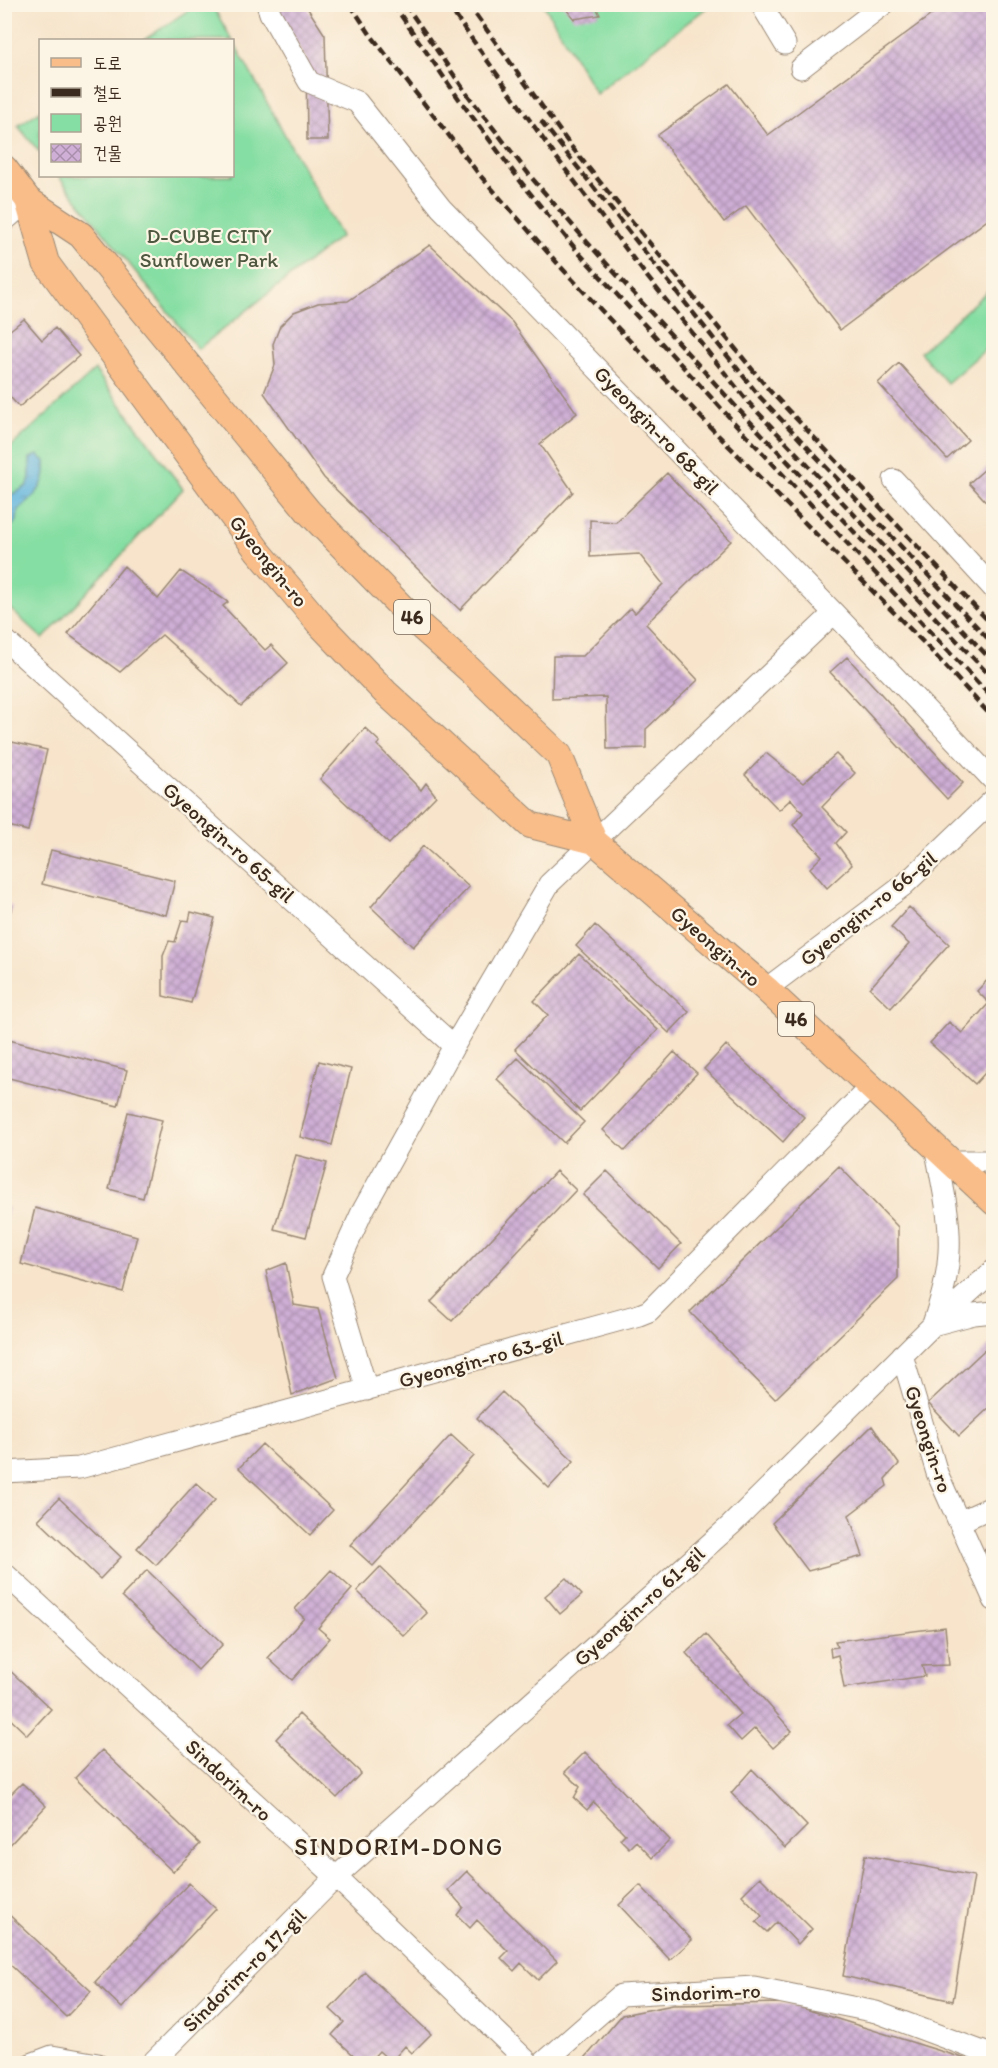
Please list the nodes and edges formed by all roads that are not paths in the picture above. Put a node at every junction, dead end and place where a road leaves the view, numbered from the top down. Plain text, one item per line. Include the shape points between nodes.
1 (267, 4) edge
2 (760, 4) edge
3 (884, 4) edge
4 (785, 44) dead end
5 (801, 68) dead end
6 (4, 168) edge
7 (28, 200) junction
8 (4, 221) edge
9 (894, 480) dead end
10 (993, 589) edge
11 (834, 613) junction
12 (4, 639) edge
13 (993, 781) edge
14 (993, 799) edge
15 (594, 842) junction
16 (766, 989) junction
17 (454, 1046) junction
18 (871, 1086) junction
19 (944, 1153) junction
20 (993, 1161) edge
21 (993, 1202) edge
22 (993, 1270) edge
23 (993, 1312) edge
24 (933, 1325) junction
25 (902, 1355) junction
26 (367, 1390) junction
27 (4, 1472) edge
28 (993, 1506) edge
29 (959, 1522) junction
30 (4, 1573) edge
31 (993, 1600) edge
32 (336, 1878) junction
33 (993, 2056) edge
34 (31, 2064) edge
35 (98, 2064) edge
36 (152, 2064) edge
37 (530, 2064) edge
38 (542, 2064) edge

1 - 11 street, Gyeongin-ro 68-gil via 309,82 357,102 441,208
2 - 4 street
3 - 5 street
6 - 7 main road, Gyeongin-ro
7 - 8 street
7 - 15 main road, Gyeongin-ro / 46 via 81,235 308,511 417,622 559,755
7 - 15 main road, Gyeongin-ro / 46 via 46,263 258,551 319,623 385,692 531,825
9 - 10 street
11 - 13 street
11 - 15 street
12 - 17 street, Gyeongin-ro 65-gil
14 - 16 street, Gyeongin-ro 66-gil via 904,885
15 - 16 main road, Gyeongin-ro / 46
15 - 17 street via 549,884
16 - 18 main road, Gyeongin-ro / 46
17 - 26 street via 362,1212 333,1276
18 - 19 main road, Gyeongin-ro / 46
18 - 26 street, Gyeongin-ro 63-gil via 648,1311
19 - 20 street
19 - 21 main road, Gyeongin-ro / 46
19 - 24 street via 949,1250 945,1288
22 - 24 street, Gyeongin-ro 61-gil
23 - 24 street
24 - 25 street, Gyeongin-ro 61-gil
25 - 29 street, Gyeongin-ro via 937,1473
25 - 32 street, Gyeongin-ro 61-gil via 731,1525
26 - 27 street, Gyeongin-ro 63-gil via 79,1468
28 - 29 street, Gyeongin-ro
29 - 31 street, Gyeongin-ro
30 - 32 street, Sindorim-ro
32 - 36 street, Sindorim-ro 17-gil
32 - 37 street, Sindorim-ro
33 - 38 street, Sindorim-ro via 876,2012 754,1987 621,1995
34 - 35 street via 52,2056

